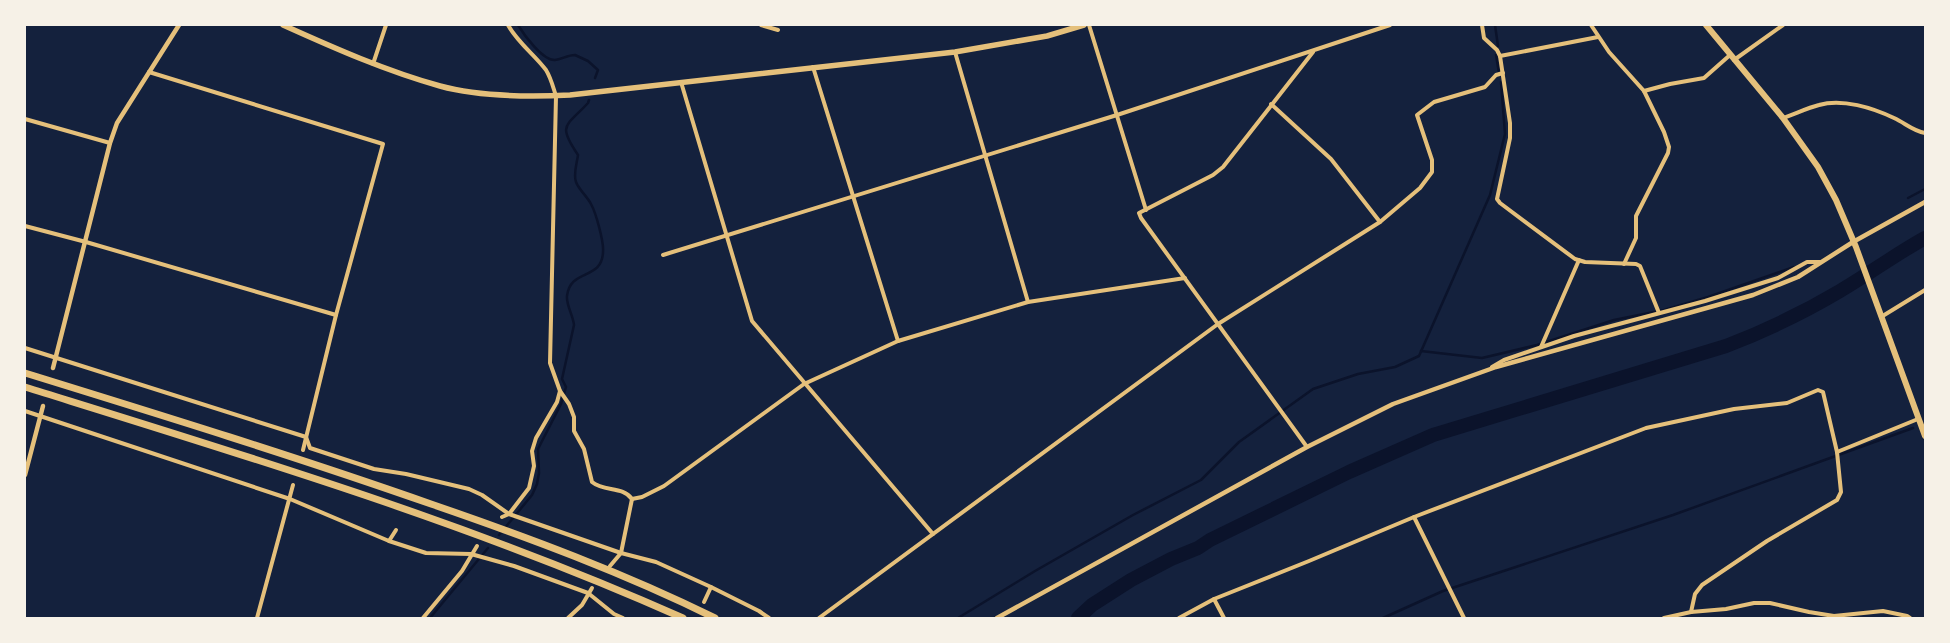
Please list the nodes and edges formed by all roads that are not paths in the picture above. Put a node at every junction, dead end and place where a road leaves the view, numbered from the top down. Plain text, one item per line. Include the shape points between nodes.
1 (179, 25) edge
2 (283, 25) edge
3 (386, 25) edge
4 (508, 25) edge
5 (761, 25) edge
6 (1084, 25) edge
7 (1089, 25) edge
8 (1390, 25) edge
9 (1482, 25) edge
10 (1591, 25) edge
11 (1706, 25) edge
12 (1783, 25) edge
13 (1070, 28) edge
14 (778, 30) dead end
15 (1598, 37) junction
16 (955, 52) junction
17 (1313, 52) junction
18 (1500, 56) junction
19 (1732, 58) junction
20 (373, 64) junction
21 (813, 67) junction
22 (149, 72) junction
23 (1503, 73) junction
24 (681, 82) junction
25 (1644, 91) junction
26 (556, 96) junction
27 (1271, 104) junction
28 (1117, 115) junction
29 (1783, 118) junction
30 (25, 119) edge
31 (1925, 134) edge
32 (110, 143) junction
33 (984, 156) junction
34 (853, 196) junction
35 (1925, 202) edge
36 (1146, 210) junction
37 (1380, 222) junction
38 (25, 226) edge
39 (726, 236) junction
40 (86, 242) junction
41 (1854, 244) junction
42 (663, 255) dead end
43 (1579, 260) junction
44 (1821, 262) junction
45 (1624, 264) junction
46 (1185, 278) junction
47 (1925, 290) edge
48 (1028, 302) junction
49 (1659, 312) junction
50 (336, 315) junction
51 (1881, 317) junction
52 (1218, 324) junction
53 (898, 341) junction
54 (1541, 347) junction
55 (25, 348) edge
56 (57, 357) junction
57 (53, 368) dead end
58 (1489, 370) junction
59 (25, 373) edge
60 (804, 384) junction
61 (25, 387) edge
62 (560, 392) junction
63 (43, 406) dead end
64 (25, 411) edge
65 (40, 415) junction
66 (1922, 422) edge
67 (1925, 436) edge
68 (306, 437) junction
69 (1307, 447) junction
70 (303, 450) dead end
71 (1837, 452) junction
72 (25, 475) edge
73 (293, 486) dead end
74 (290, 499) junction
75 (632, 499) junction
76 (513, 516) junction
77 (1414, 516) junction
78 (502, 517) dead end
79 (396, 530) dead end
80 (933, 534) junction
81 (389, 541) junction
82 (476, 546) dead end
83 (621, 552) junction
84 (471, 554) junction
85 (610, 566) dead end
86 (711, 587) junction
87 (592, 588) dead end
88 (588, 592) junction
89 (1214, 599) junction
90 (704, 602) dead end
91 (1691, 612) junction
92 (1847, 616) edge
93 (257, 618) edge
94 (423, 618) edge
95 (568, 618) edge
96 (623, 618) edge
97 (683, 618) edge
98 (715, 618) edge
99 (769, 618) edge
100 (819, 618) edge
101 (998, 618) edge
102 (1179, 618) edge
103 (1224, 618) edge
104 (1464, 618) edge
105 (1664, 618) edge
106 (1910, 618) edge

1 - 22 street
2 - 20 main road
3 - 20 street
4 - 26 street via 545,70
5 - 14 street
6 - 13 main road
7 - 28 street
8 - 17 street
9 - 18 street via 1484,38
10 - 15 street
11 - 19 highway
12 - 19 street
13 - 16 main road via 1047,36
15 - 18 street
15 - 25 street
16 - 21 main road
16 - 33 street
17 - 27 street
17 - 28 street
18 - 23 street
19 - 25 street via 1704,78
19 - 29 highway
20 - 26 main road via 442,86 521,97
21 - 24 main road
21 - 34 street
22 - 32 street via 117,123
22 - 50 street via 383,144
23 - 37 street via 1496,75 1485,87 1434,102 1417,115 1432,160 1432,172 1420,188
23 - 43 street via 1510,138 1497,199
24 - 26 main road
24 - 39 street
25 - 45 street via 1669,147 1636,216 1636,238
26 - 62 street via 550,363
27 - 36 street via 1223,167
27 - 37 street via 1331,159
28 - 33 street
28 - 36 street
29 - 31 street via 1821,104 1840,103 1861,106 1894,118
29 - 41 highway via 1818,167
30 - 32 street
32 - 40 street
33 - 34 street
33 - 48 street
34 - 39 street
34 - 53 street
35 - 41 street
36 - 46 street via 1140,213 1141,218
37 - 52 street
38 - 40 street
39 - 42 street
39 - 60 street via 752,321
40 - 50 street
40 - 56 street
41 - 44 street
41 - 51 highway
43 - 45 street
43 - 54 street
44 - 49 street via 1807,262 1778,278
44 - 58 street via 1798,276 1753,295
45 - 49 street via 1640,266
46 - 48 street
46 - 52 street
47 - 51 street
48 - 53 street
49 - 54 street
50 - 68 street
51 - 66 highway
52 - 69 street
52 - 80 street
53 - 60 street
54 - 58 street via 1504,360
55 - 56 street
56 - 57 street
56 - 68 street
58 - 69 street via 1393,404
59 - 98 highway via 310,462 484,522 632,580
60 - 75 street via 664,486
60 - 80 street
61 - 97 highway via 407,509 560,566
62 - 75 street via 570,404 574,431 584,449 592,482 625,492
62 - 76 street via 536,438 529,488
63 - 65 street
64 - 65 street
65 - 72 street
65 - 74 street
66 - 67 highway
66 - 71 street
68 - 70 street
68 - 76 street via 310,448 374,469 469,489
69 - 101 street
71 - 77 street via 1823,392 1818,390 1787,403 1734,409 1646,428
71 - 91 street via 1841,492 1837,500 1766,541 1702,585 1695,594
73 - 74 street
74 - 81 street
74 - 93 street
75 - 83 street
76 - 78 street
76 - 83 street
77 - 89 street
77 - 104 street
79 - 81 street
80 - 100 street
81 - 84 street via 426,552
82 - 84 street
83 - 85 street
83 - 86 street via 656,562
84 - 88 street
84 - 94 street via 462,571
86 - 90 street
86 - 99 street
87 - 88 street
88 - 95 street via 582,605
88 - 96 street
89 - 102 street
89 - 103 street
91 - 92 street via 1726,610 1754,603
91 - 105 street
92 - 106 street via 1883,611

